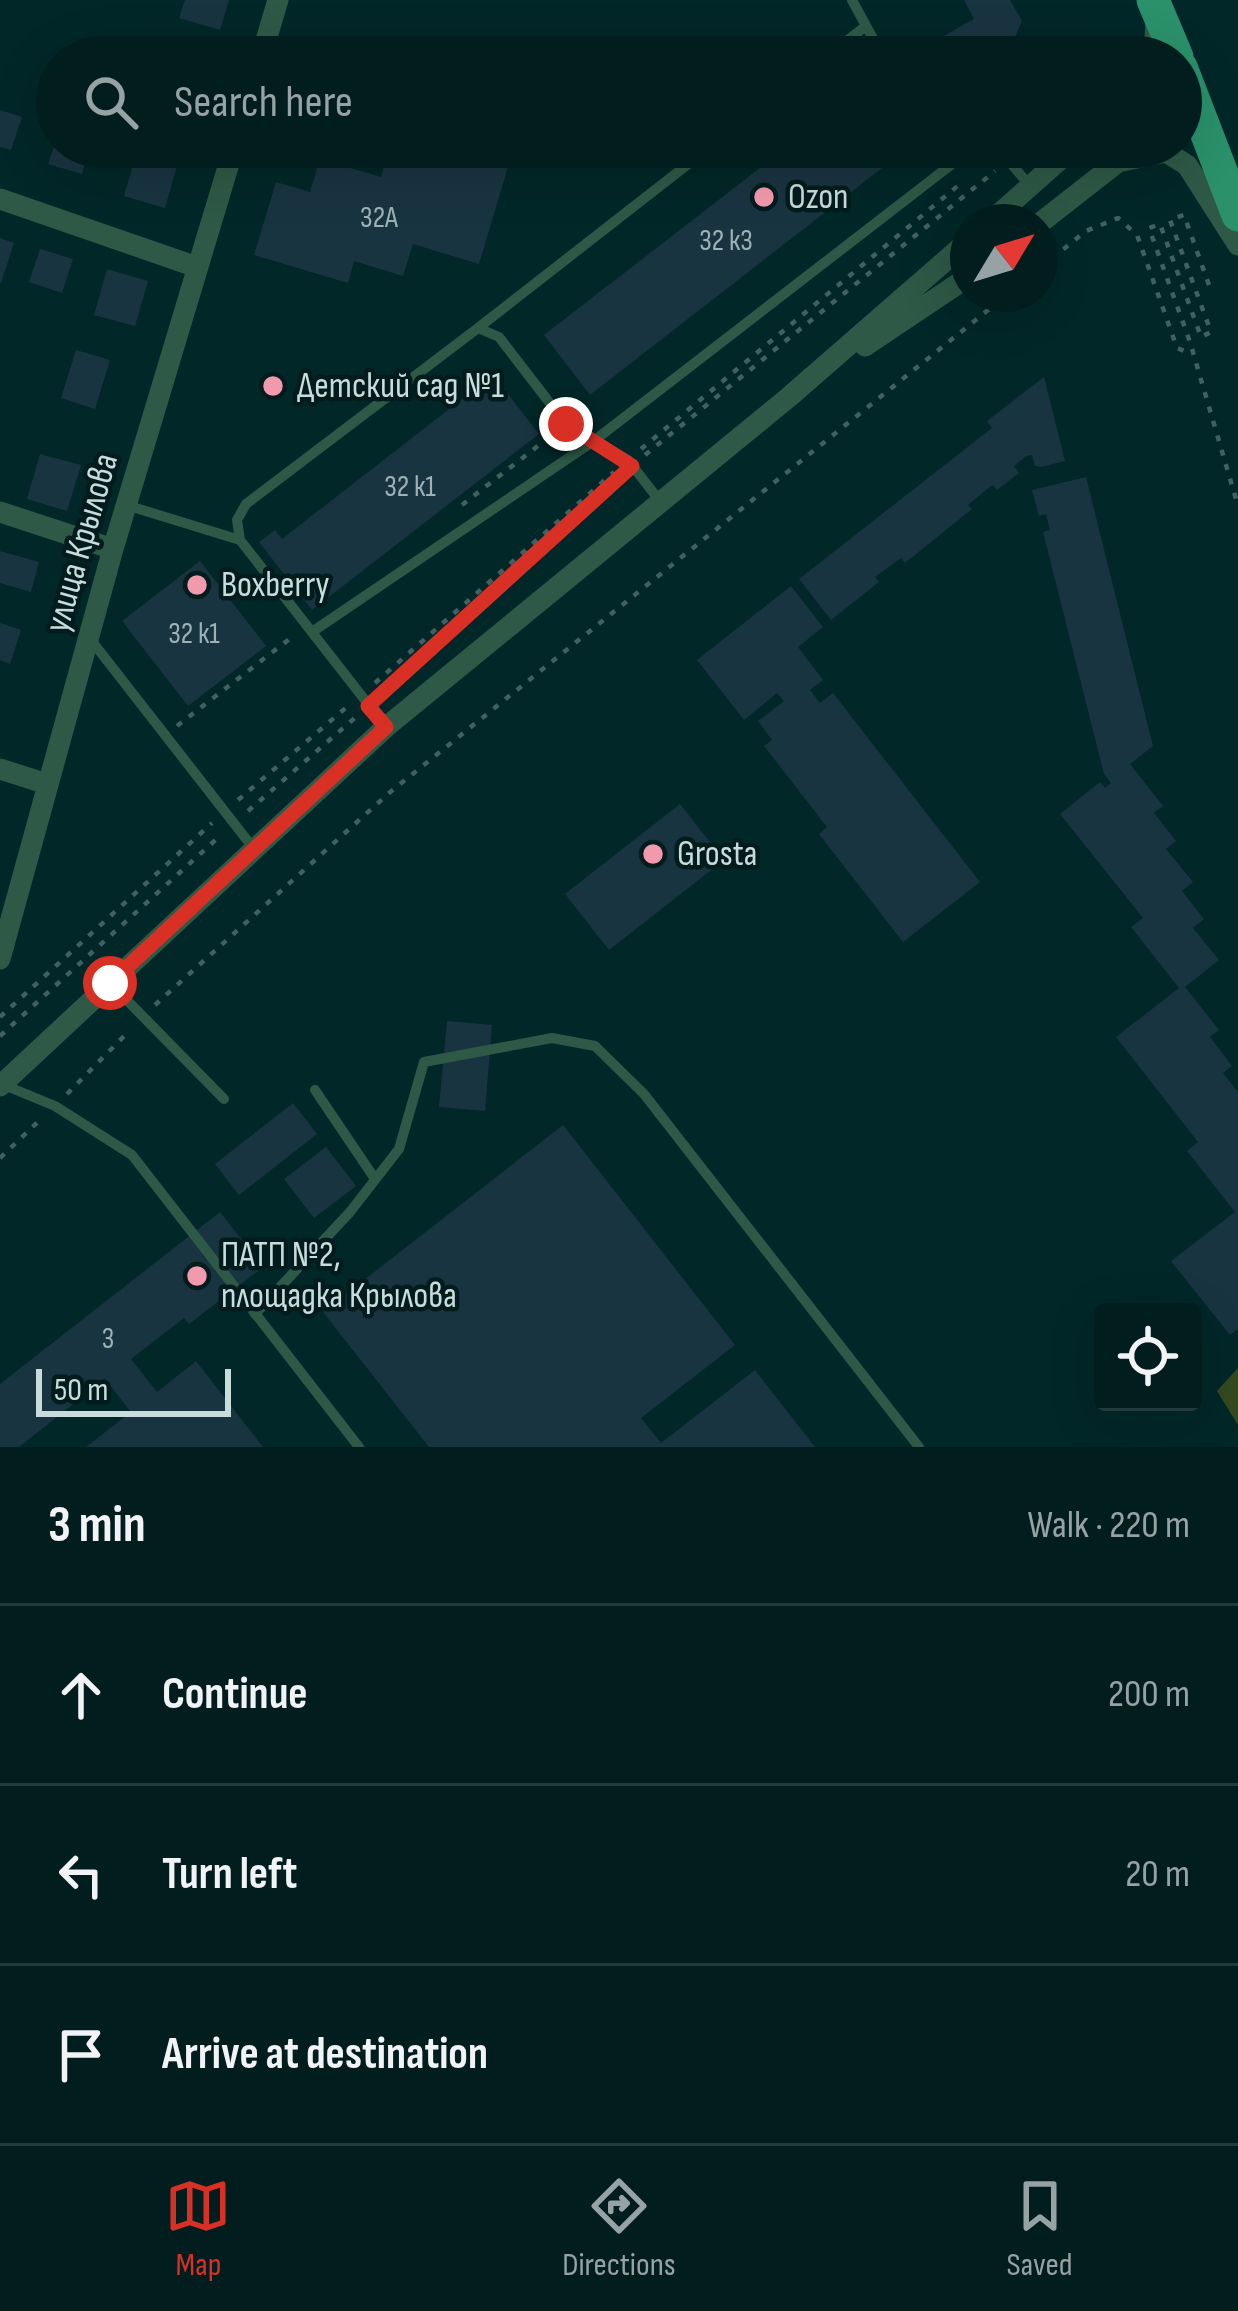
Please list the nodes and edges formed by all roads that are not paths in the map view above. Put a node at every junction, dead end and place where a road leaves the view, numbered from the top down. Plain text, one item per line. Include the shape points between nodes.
1 (278, 0) edge
2 (852, 0) edge
3 (1155, 4) edge
4 (866, 26) junction
5 (267, 36) edge
6 (853, 36) edge
7 (871, 36) edge
8 (1154, 36) edge
9 (1168, 36) edge
10 (1202, 122) edge
11 (228, 168) edge
12 (683, 168) edge
13 (947, 168) edge
14 (1015, 168) edge
15 (1051, 168) edge
16 (1110, 168) edge
17 (1189, 168) edge
18 (1030, 187) junction
19 (0, 199) edge
20 (1011, 204) edge
21 (1058, 209) edge
22 (1238, 215) edge
23 (1238, 245) edge
24 (950, 257) edge
25 (197, 267) junction
26 (950, 289) edge
27 (478, 328) junction
28 (789, 397) junction
29 (596, 440) junction
30 (659, 500) junction
31 (126, 505) junction
32 (0, 512) edge
33 (240, 540) junction
34 (113, 549) junction
35 (312, 632) junction
36 (89, 637) junction
37 (386, 727) junction
38 (0, 769) edge
39 (46, 784) junction
40 (254, 849) junction
41 (0, 958) edge
42 (110, 983) junction
43 (1, 1085) edge
44 (315, 1090) dead end
45 (224, 1099) dead end
46 (376, 1179) junction
47 (255, 1314) junction
48 (359, 1447) edge
49 (919, 1447) edge

1 - 5 street
2 - 4 lane
3 - 8 street
3 - 9 main road
4 - 6 lane
4 - 7 lane
10 - 22 main road
11 - 25 street, улица Крылова
12 - 27 lane
13 - 29 lane
14 - 18 lane
15 - 18 street
16 - 21 street
17 - 23 street
18 - 20 street
19 - 25 street
24 - 28 street
25 - 31 street, улица Крылова
26 - 28 street
27 - 29 lane via 499,337 566,424
27 - 33 lane via 246,504 237,520
28 - 30 street
29 - 30 lane via 630,463
29 - 35 lane
30 - 37 street
31 - 33 lane
31 - 34 street, улица Крылова
32 - 34 street
33 - 35 lane
34 - 36 street, улица Крылова
35 - 37 lane
36 - 39 street, улица Крылова
36 - 40 lane
37 - 40 street
38 - 39 street
39 - 41 street, улица Крылова
40 - 42 street
42 - 43 street
42 - 45 lane
43 - 47 lane via 55,1106 131,1155
44 - 46 lane
46 - 47 lane
46 - 49 lane via 399,1149 424,1062 552,1038 596,1046 644,1094
47 - 48 lane

